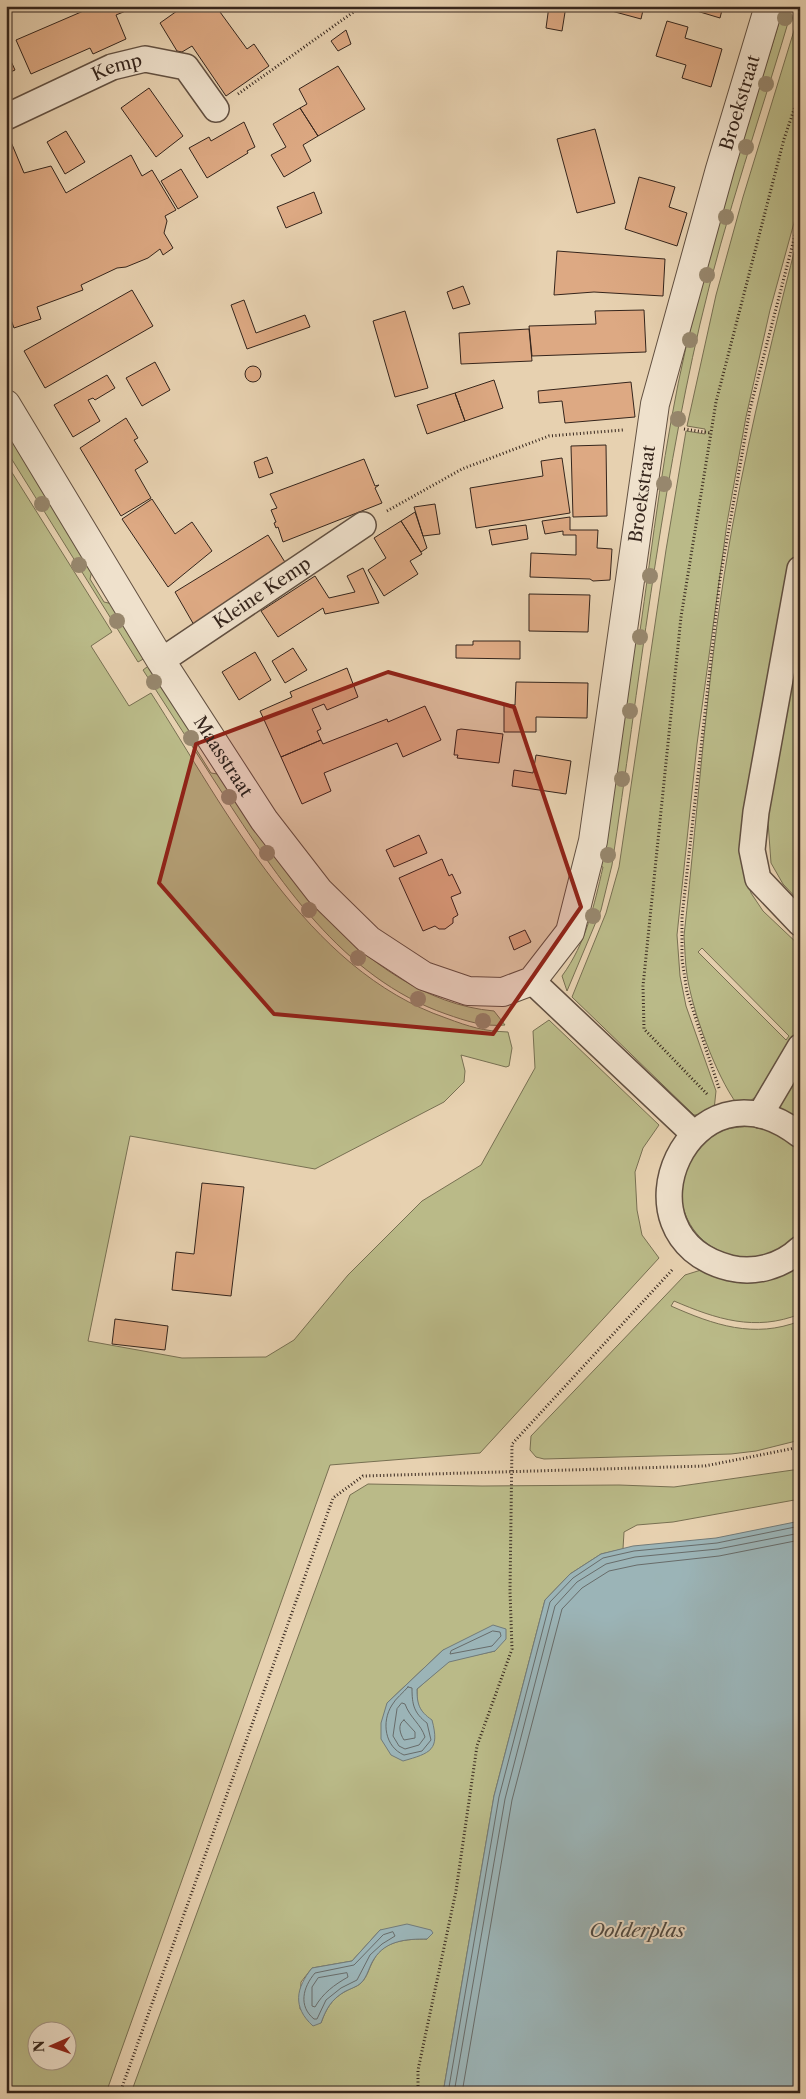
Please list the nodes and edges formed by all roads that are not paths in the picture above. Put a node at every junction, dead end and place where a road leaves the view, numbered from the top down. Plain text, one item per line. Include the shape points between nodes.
1 (769, 6) edge
2 (216, 109) road end
3 (6, 117) edge
4 (6, 404) edge
5 (364, 525) road end
6 (800, 569) edge
7 (161, 661) junction
8 (800, 923) edge
9 (532, 981) junction
10 (800, 1047) edge
11 (760, 1114) junction
12 (694, 1134) junction
13 (800, 1135) edge
14 (800, 1249) edge

1 - 9 street, Broekstraat via 654,404 593,841 570,932
2 - 3 street, Kemp via 186,67 146,59 112,67
4 - 7 street, Maasstraat
5 - 7 street, Kleine Kemp
6 - 8 street via 752,850 758,879
7 - 9 street, Maasstraat via 264,820 319,891 369,940 424,976 468,991 503,992
9 - 12 street
10 - 11 street
11 - 12 street via 728,1116 710,1122
11 - 13 street via 785,1124
12 - 14 street via 678,1154 669,1178 669,1204 674,1221 693,1250 715,1264 740,1271 767,1268

